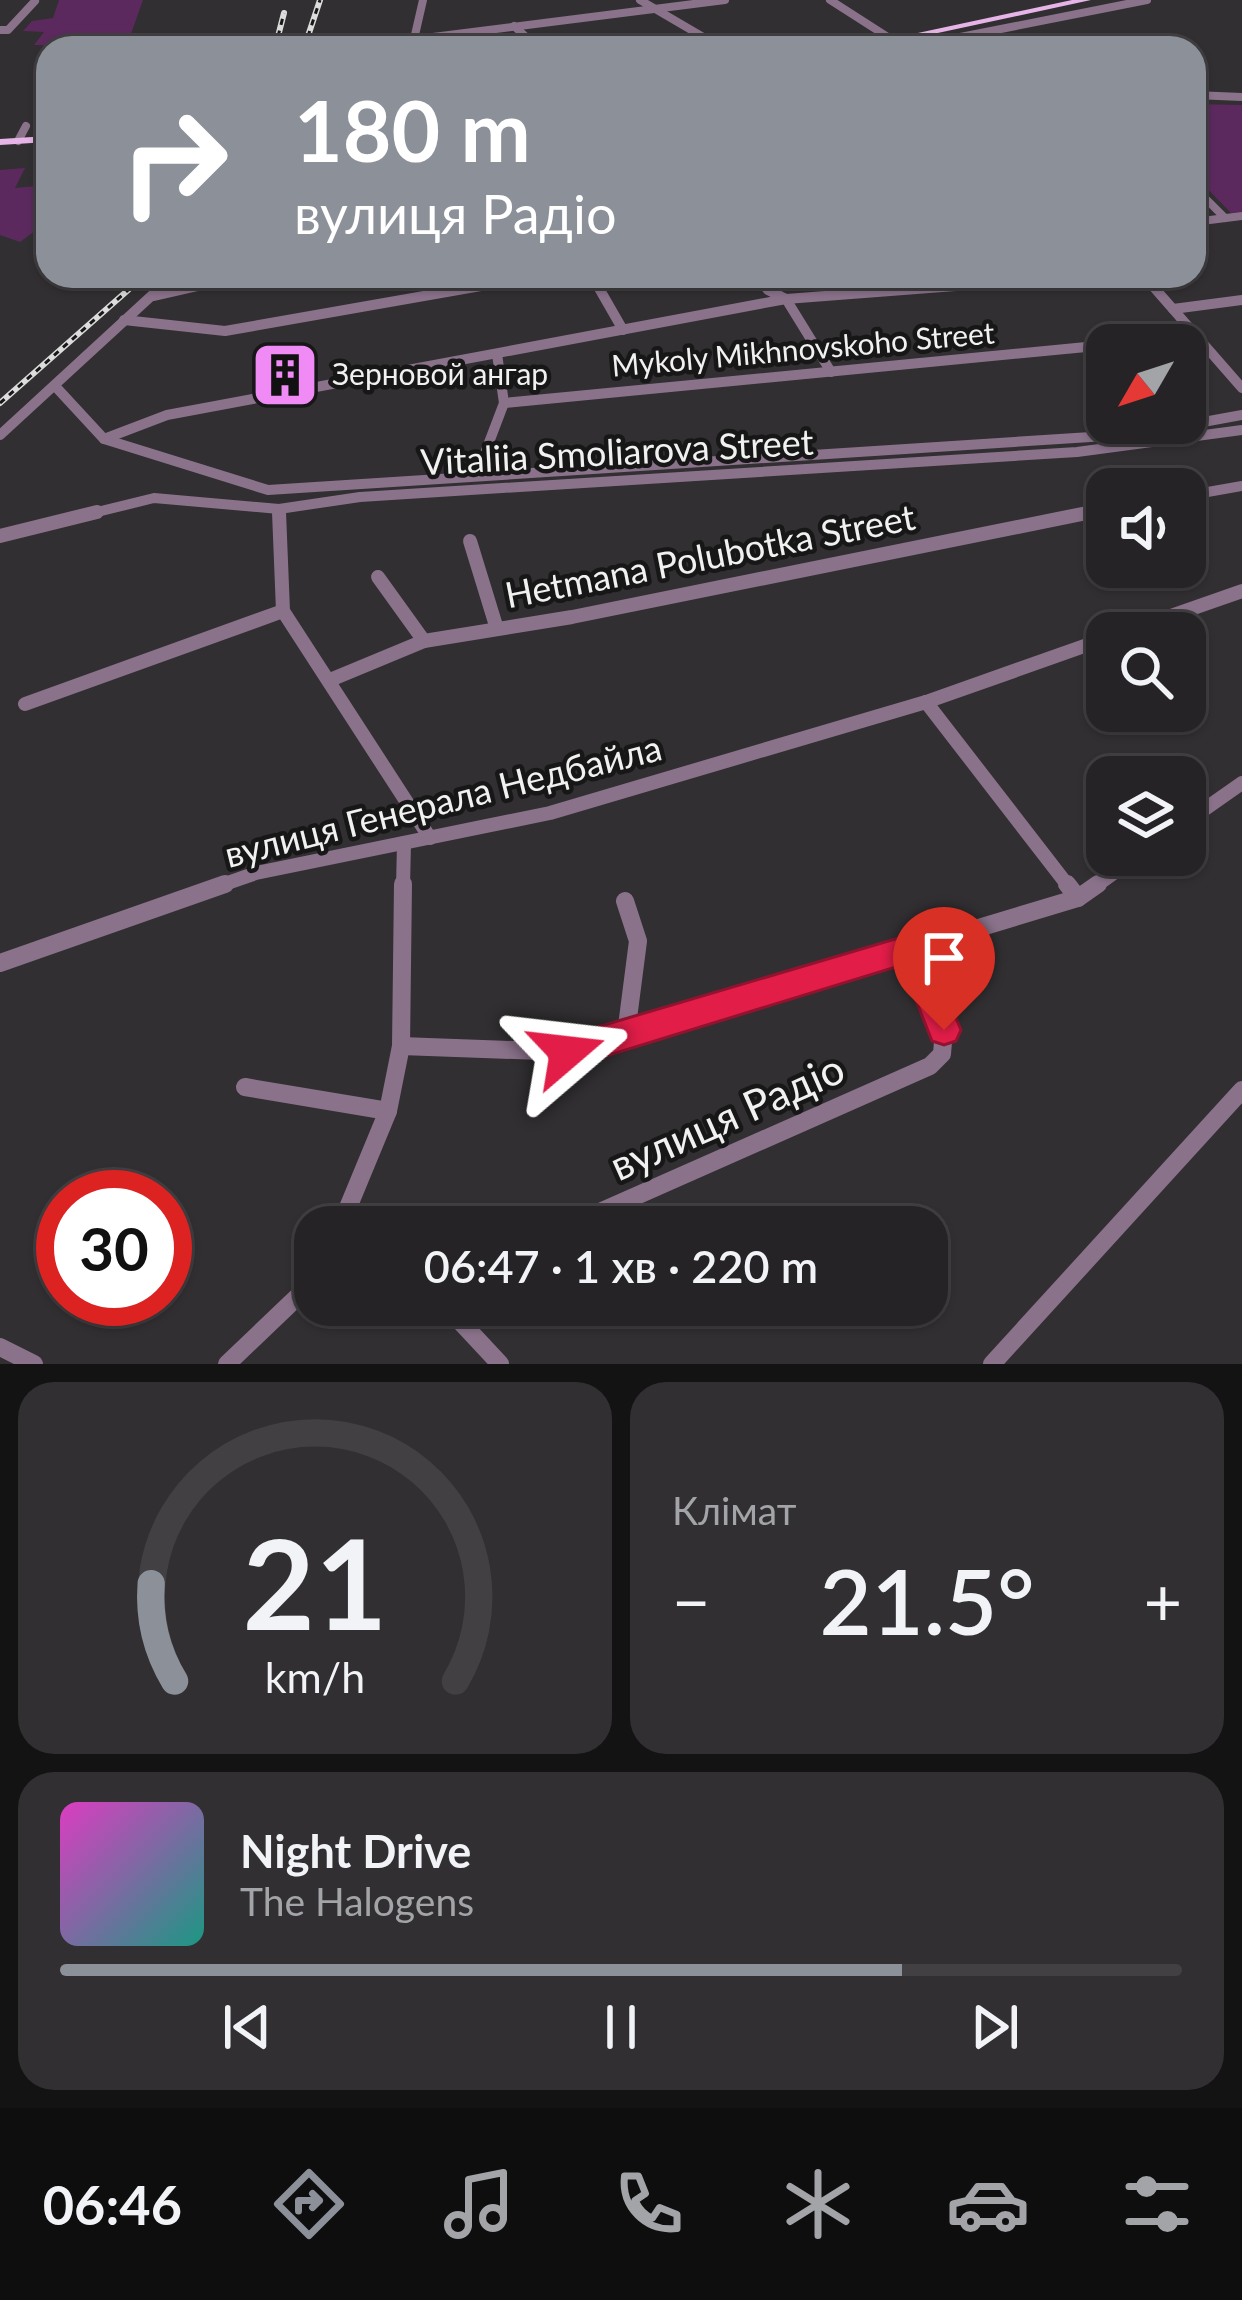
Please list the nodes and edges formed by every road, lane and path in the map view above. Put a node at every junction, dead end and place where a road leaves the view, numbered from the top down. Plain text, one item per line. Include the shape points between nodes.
1 (424, 0) edge
2 (640, 0) edge
3 (725, 0) edge
4 (830, 0) edge
5 (1086, 0) edge
6 (1147, 0) edge
7 (35, 2) edge
8 (655, 8) junction
9 (514, 26) junction
10 (0, 30) edge
11 (416, 36) edge
12 (458, 36) edge
13 (525, 36) edge
14 (702, 36) edge
15 (887, 36) edge
16 (907, 36) edge
17 (965, 36) edge
18 (1206, 96) edge
19 (1242, 97) edge
20 (36, 135) edge
21 (0, 142) edge
22 (1206, 199) edge
23 (1242, 216) edge
24 (1225, 218) junction
25 (1206, 220) edge
26 (160, 288) edge
27 (188, 288) edge
28 (470, 288) edge
29 (599, 288) edge
30 (766, 288) edge
31 (922, 288) edge
32 (1155, 288) edge
33 (152, 296) junction
34 (786, 298) junction
35 (1242, 301) edge
36 (1173, 309) junction
37 (124, 320) junction
38 (1185, 324) edge
39 (623, 330) junction
40 (1086, 347) edge
41 (1206, 348) edge
42 (497, 354) junction
43 (831, 372) junction
44 (55, 386) junction
45 (1242, 388) edge
46 (504, 403) junction
47 (1242, 416) edge
48 (1242, 430) edge
49 (0, 435) edge
50 (104, 439) junction
51 (477, 474) junction
52 (1242, 486) edge
53 (1206, 492) edge
54 (279, 509) junction
55 (1086, 513) edge
56 (0, 536) edge
57 (470, 542) dead end
58 (378, 577) dead end
59 (1242, 591) edge
60 (283, 611) junction
61 (1182, 612) edge
62 (497, 629) junction
63 (424, 641) junction
64 (1086, 645) edge
65 (330, 680) junction
66 (926, 702) junction
67 (25, 704) dead end
68 (1242, 783) edge
69 (1206, 808) edge
70 (430, 838) junction
71 (404, 843) junction
72 (1109, 876) edge
73 (1078, 898) junction
74 (625, 901) dead end
75 (912, 948) junction
76 (0, 963) edge
77 (626, 1034) junction
78 (401, 1046) junction
79 (245, 1087) dead end
80 (1242, 1090) edge
81 (388, 1111) junction
82 (349, 1206) edge
83 (613, 1206) edge
84 (294, 1300) edge
85 (465, 1326) edge
86 (0, 1347) edge
87 (34, 1364) edge
88 (227, 1364) edge
89 (500, 1364) edge
90 (992, 1364) edge

1 - 11 street
2 - 8 street
3 - 8 street
4 - 15 street
5 - 16 main road
6 - 17 street
7 - 10 street
8 - 9 street
8 - 14 street
9 - 12 street
9 - 13 street
18 - 19 street
20 - 21 main road
22 - 24 street
23 - 24 street
24 - 25 street
26 - 33 street
27 - 33 street
28 - 37 street via 225,331
29 - 39 street
30 - 34 street
31 - 34 street
32 - 36 street
33 - 37 street
34 - 39 street
34 - 43 street
35 - 36 street
36 - 38 street
37 - 44 street
39 - 42 street
40 - 43 street, Mykoly Mikhnovskoho Street
41 - 45 street
42 - 46 street
42 - 50 street via 167,415
43 - 46 street, Mykoly Mikhnovskoho Street
44 - 49 street
44 - 50 street, Vitaliia Smoliarova Street
46 - 51 street
47 - 51 street, Vitaliia Smoliarova Street via 1138,434
48 - 54 street, Vitaliia Smoliarova Street via 1077,452 360,497
50 - 51 street, Vitaliia Smoliarova Street via 268,490
52 - 53 street
54 - 56 street, Vitaliia Smoliarova Street via 154,499
54 - 60 street
55 - 62 street, Hetmana Polubotka Street
57 - 62 street
58 - 63 street
59 - 61 street
60 - 65 street
60 - 67 street
62 - 63 street, Hetmana Polubotka Street
63 - 65 street, Hetmana Polubotka Street
64 - 66 street, вулиця Генерала Недбайла
65 - 70 street
66 - 70 street, вулиця Генерала Недбайла via 550,813
66 - 73 street
68 - 69 street
70 - 71 street, вулиця Генерала Недбайла
71 - 76 street, вулиця Генерала Недбайла via 256,873
71 - 78 street
72 - 73 street
73 - 75 street
74 - 77 street via 638,941
75 - 77 street
75 - 83 street, вулиця Радіо via 944,1030 943,1054 930,1066
77 - 78 street via 567,1052
78 - 81 street
79 - 81 street
80 - 90 street
81 - 82 street
84 - 88 street
85 - 89 street
86 - 87 street

